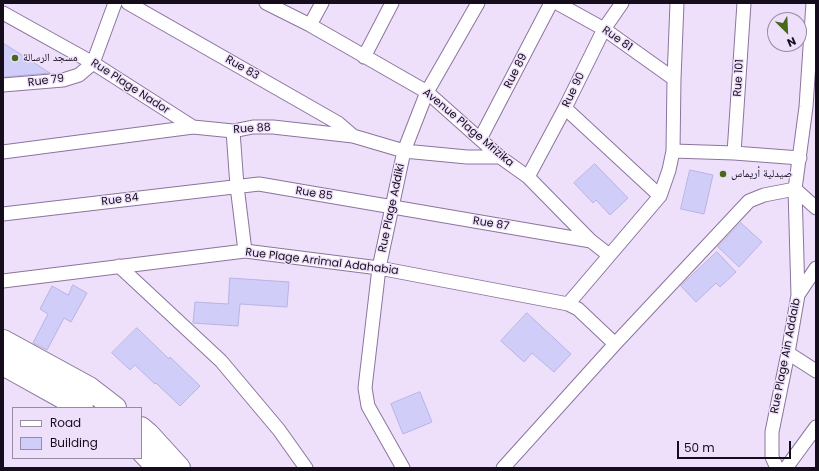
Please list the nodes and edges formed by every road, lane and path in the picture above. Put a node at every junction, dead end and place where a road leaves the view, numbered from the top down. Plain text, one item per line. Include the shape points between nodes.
1 (116, 3) edge
2 (128, 3) edge
3 (266, 3) edge
4 (322, 3) edge
5 (392, 3) edge
6 (478, 3) edge
7 (551, 3) edge
8 (557, 3) edge
9 (622, 3) edge
10 (677, 3) edge
11 (744, 3) edge
12 (814, 3) edge
13 (3, 13) edge
14 (310, 24) junction
15 (604, 29) junction
16 (814, 40) edge
17 (364, 56) junction
18 (93, 63) junction
19 (674, 79) junction
20 (3, 85) edge
21 (427, 92) junction
22 (565, 108) junction
23 (811, 110) edge
24 (192, 128) junction
25 (233, 131) junction
26 (353, 136) junction
27 (480, 139) junction
28 (404, 151) junction
29 (672, 151) junction
30 (3, 152) edge
31 (734, 153) junction
32 (500, 157) junction
33 (800, 158) junction
34 (528, 177) junction
35 (237, 186) junction
36 (795, 189) junction
37 (660, 196) junction
38 (392, 208) junction
39 (816, 208) edge
40 (3, 214) edge
41 (591, 241) junction
42 (245, 251) junction
43 (609, 255) junction
44 (119, 266) junction
45 (379, 268) junction
46 (816, 268) edge
47 (3, 281) edge
48 (798, 295) junction
49 (568, 304) junction
50 (3, 341) edge
51 (616, 344) junction
52 (788, 353) junction
53 (3, 364) edge
54 (816, 371) edge
55 (80, 407) edge
56 (114, 407) edge
57 (142, 429) edge
58 (815, 432) edge
59 (142, 451) edge
60 (158, 468) edge
61 (179, 468) edge
62 (306, 468) edge
63 (403, 468) edge
64 (503, 468) edge
65 (777, 468) edge
66 (786, 468) edge

1 - 18 street
2 - 26 street, Rue 83 via 338,123
3 - 14 street, Avenue Plage Mrizika
4 - 14 street
5 - 17 street
6 - 21 street, Rue Plage Addiki
7 - 27 street, Rue 89
8 - 15 street, Rue 81
9 - 15 street, Rue 90
10 - 19 street
11 - 31 street, Rue 101
12 - 16 street, Rue Plage Ain Addaib
13 - 18 street, Rue Plage Nador
14 - 17 street, Avenue Plage Mrizika
15 - 19 street, Rue 81
15 - 22 street, Rue 90
16 - 23 street, Rue Plage Ain Addaib
17 - 21 street, Avenue Plage Mrizika
18 - 20 street, Rue 79 via 79,74 63,80
18 - 24 street, Rue Plage Nador
19 - 29 street
21 - 27 street, Avenue Plage Mrizika
21 - 28 street, Rue Plage Addiki
22 - 34 street, Rue 90
22 - 37 street
23 - 33 street, Rue Plage Ain Addaib
24 - 25 street, Rue 88
24 - 30 street, Rue 88
25 - 26 street, Rue 88 via 273,127
25 - 35 street
26 - 28 street, Rue 88
27 - 32 street, Avenue Plage Mrizika
28 - 32 street, Rue 88 via 467,157
28 - 38 street, Rue Plage Addiki
29 - 31 street
29 - 37 street
31 - 33 street
32 - 34 street, Avenue Plage Mrizika
33 - 36 street, Rue Plage Ain Addaib
34 - 41 street, Avenue Plage Mrizika
35 - 38 street, Rue 85 via 259,184
35 - 40 street, Rue 84
35 - 42 street
36 - 39 street
36 - 48 street, Rue Plage Ain Addaib
36 - 51 street via 764,195 749,201
37 - 43 street
38 - 41 street, Rue 87
38 - 45 street, Rue Plage Addiki
41 - 43 street, Avenue Plage Mrizika
42 - 44 street, Rue Plage Arrimal Adahabia
42 - 45 street, Rue Plage Arrimal Adahabia
43 - 49 street
44 - 47 street, Rue Plage Arrimal Adahabia
44 - 62 street via 221,361 279,430
45 - 49 street, Rue Plage Arrimal Adahabia
45 - 63 street, Rue Plage Addiki via 365,388 368,406
46 - 48 street
48 - 52 street, Rue Plage Ain Addaib
49 - 51 street, Rue Plage Arrimal Adahabia via 578,309
50 - 56 highway via 90,388
51 - 64 street
52 - 54 street
52 - 65 street, Rue Plage Ain Addaib via 772,432 772,457
53 - 55 highway
57 - 61 highway
58 - 66 street
59 - 60 highway

